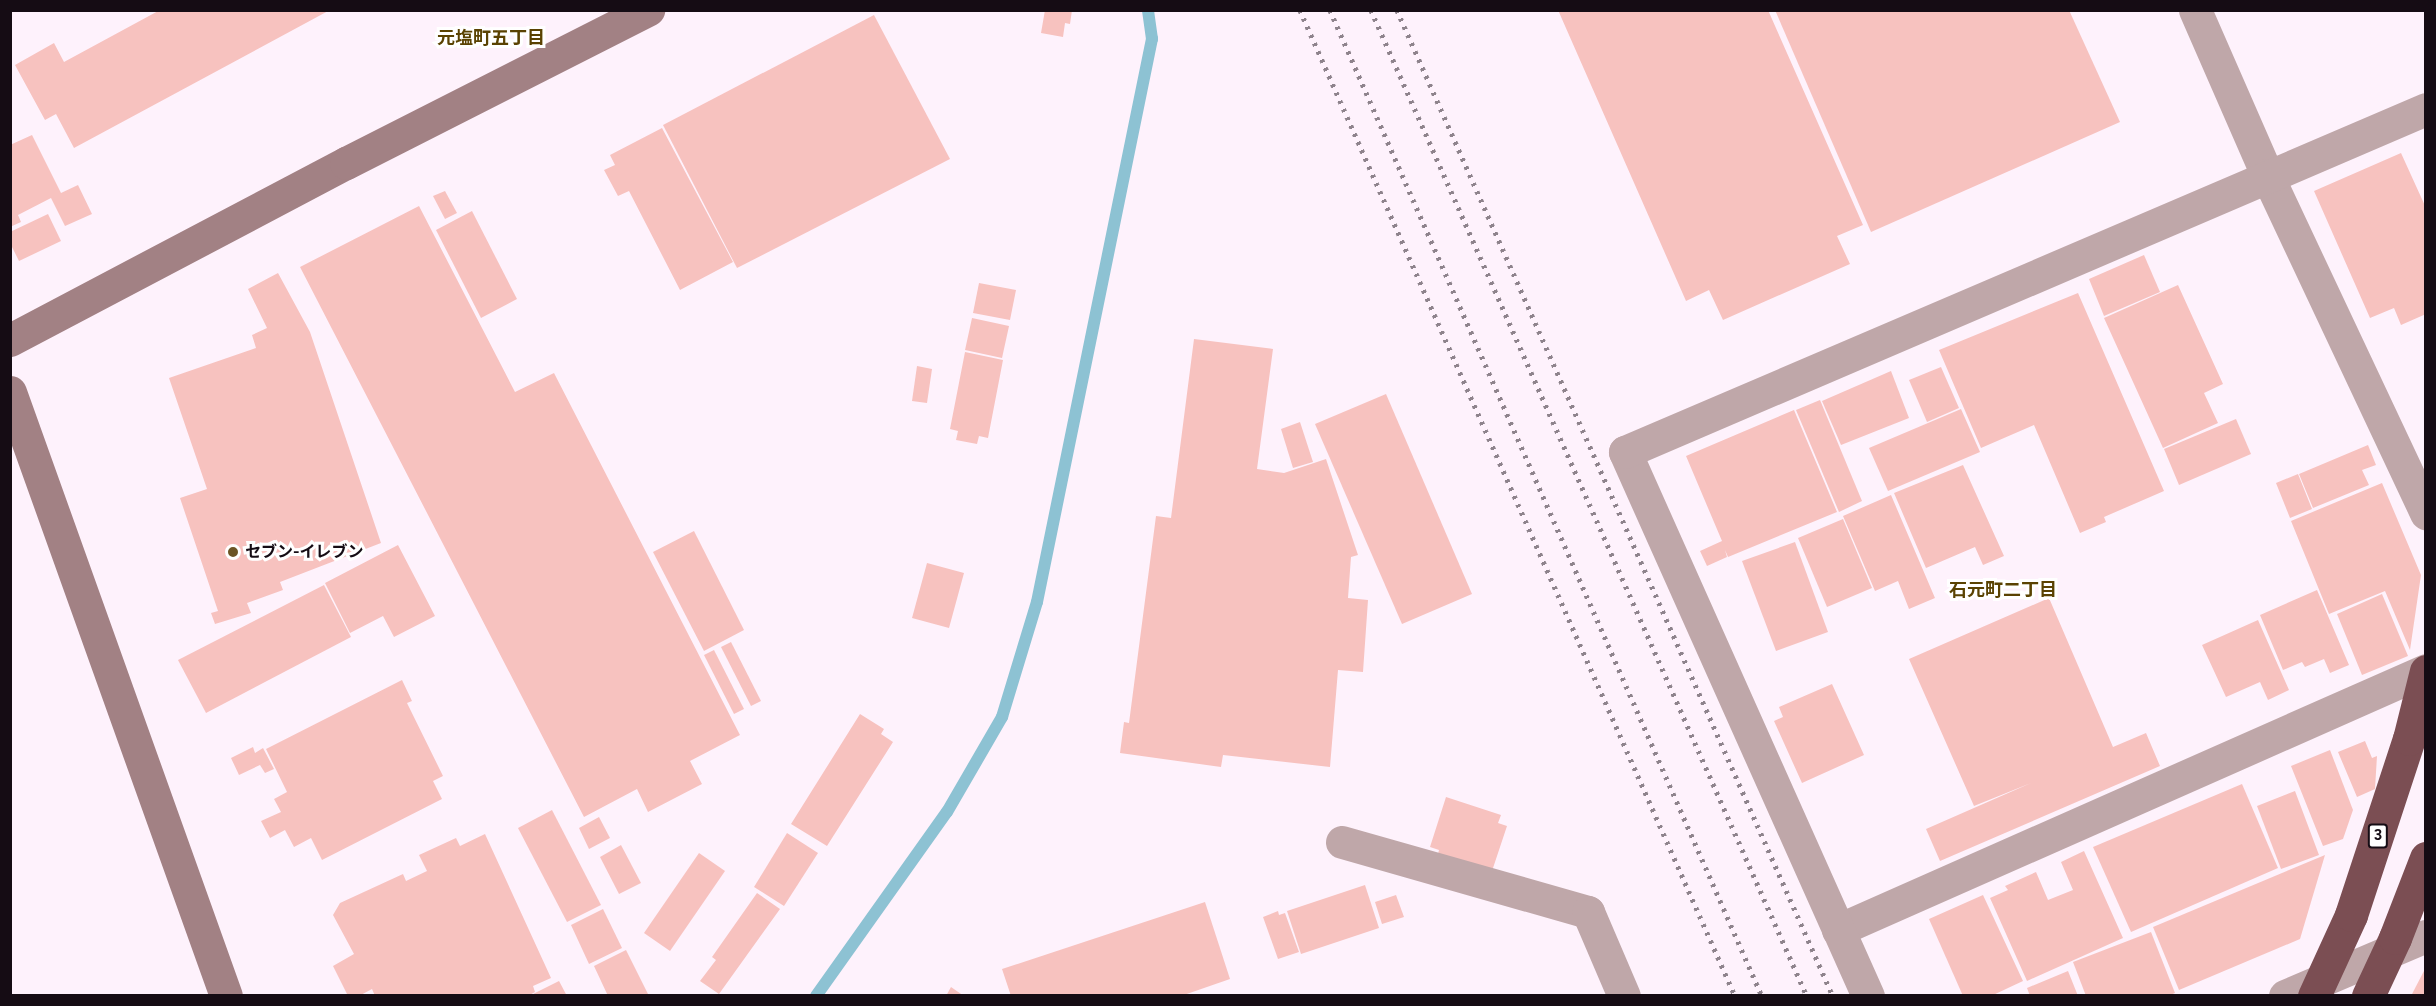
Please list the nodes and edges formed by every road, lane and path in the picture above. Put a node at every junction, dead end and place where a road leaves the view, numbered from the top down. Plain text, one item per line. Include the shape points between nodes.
1 (648, 10) edge
2 (2195, 10) edge
3 (2426, 109) edge
4 (2267, 175) junction
5 (10, 340) edge
6 (10, 392) edge
7 (2426, 513) edge
8 (2426, 670) edge
9 (1342, 842) dead end
10 (2426, 858) edge
11 (1838, 930) junction
12 (2426, 936) edge
13 (226, 996) edge
14 (1624, 996) edge
15 (1868, 996) edge
16 (2285, 996) edge
17 (2314, 996) edge
18 (2368, 996) edge

1 - 5 street
2 - 4 street
3 - 4 street
4 - 7 street
4 - 11 street via 1625,452
6 - 13 street
8 - 11 street
8 - 17 highway, 3, bridge via 2409,739 2358,893
9 - 14 street via 1588,912
10 - 18 highway, bridge
11 - 15 street
12 - 16 street

